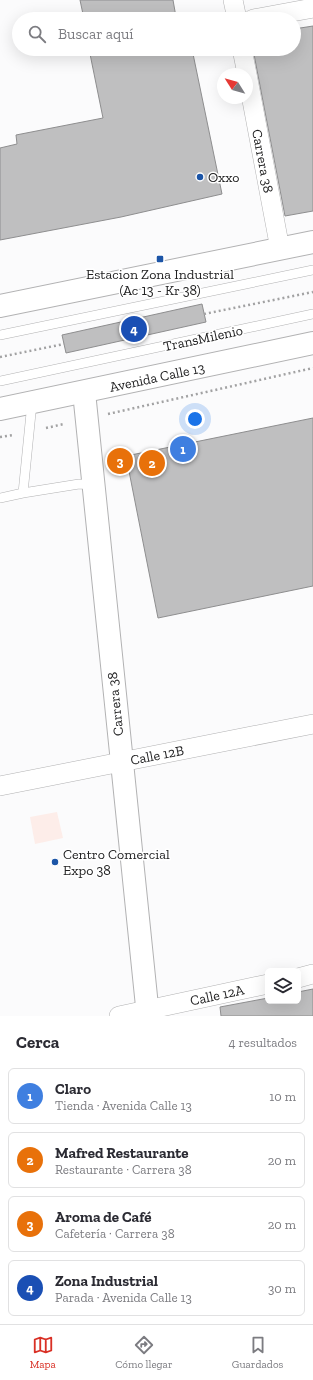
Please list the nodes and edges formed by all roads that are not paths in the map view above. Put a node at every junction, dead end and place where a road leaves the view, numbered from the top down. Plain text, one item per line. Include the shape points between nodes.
1 (233, 0) edge
2 (313, 8) edge
3 (235, 12) edge
4 (291, 12) edge
5 (243, 56) edge
6 (246, 68) edge
7 (253, 104) edge
8 (313, 242) edge
9 (280, 249) junction
10 (313, 270) edge
11 (0, 306) edge
12 (313, 314) edge
13 (0, 335) edge
14 (313, 343) edge
15 (0, 381) edge
16 (84, 392) junction
17 (32, 403) junction
18 (0, 409) edge
19 (93, 485) junction
20 (23, 493) junction
21 (0, 498) edge
22 (313, 724) edge
23 (121, 762) junction
24 (0, 786) edge
25 (313, 974) edge
26 (301, 977) edge
27 (265, 985) edge
28 (147, 1014) edge
29 (119, 1016) edge

1 - 3 street
2 - 4 street
5 - 6 street, Carrera 38
7 - 9 street, Carrera 38
8 - 9 main road
9 - 11 main road
10 - 13 lane
12 - 15 lane, TransMilenio
14 - 16 main road, Avenida Calle 13
16 - 17 main road, Avenida Calle 13
16 - 19 main road, Carrera 38
17 - 18 main road, Avenida Calle 13
17 - 20 lane
19 - 20 lane via 79,484
19 - 23 main road, Carrera 38
20 - 21 lane
22 - 23 street, Calle 12B
23 - 24 street, Calle 12B
23 - 28 main road, Carrera 38
25 - 26 street
27 - 28 street, Calle 12A
28 - 29 street, Calle 12A

